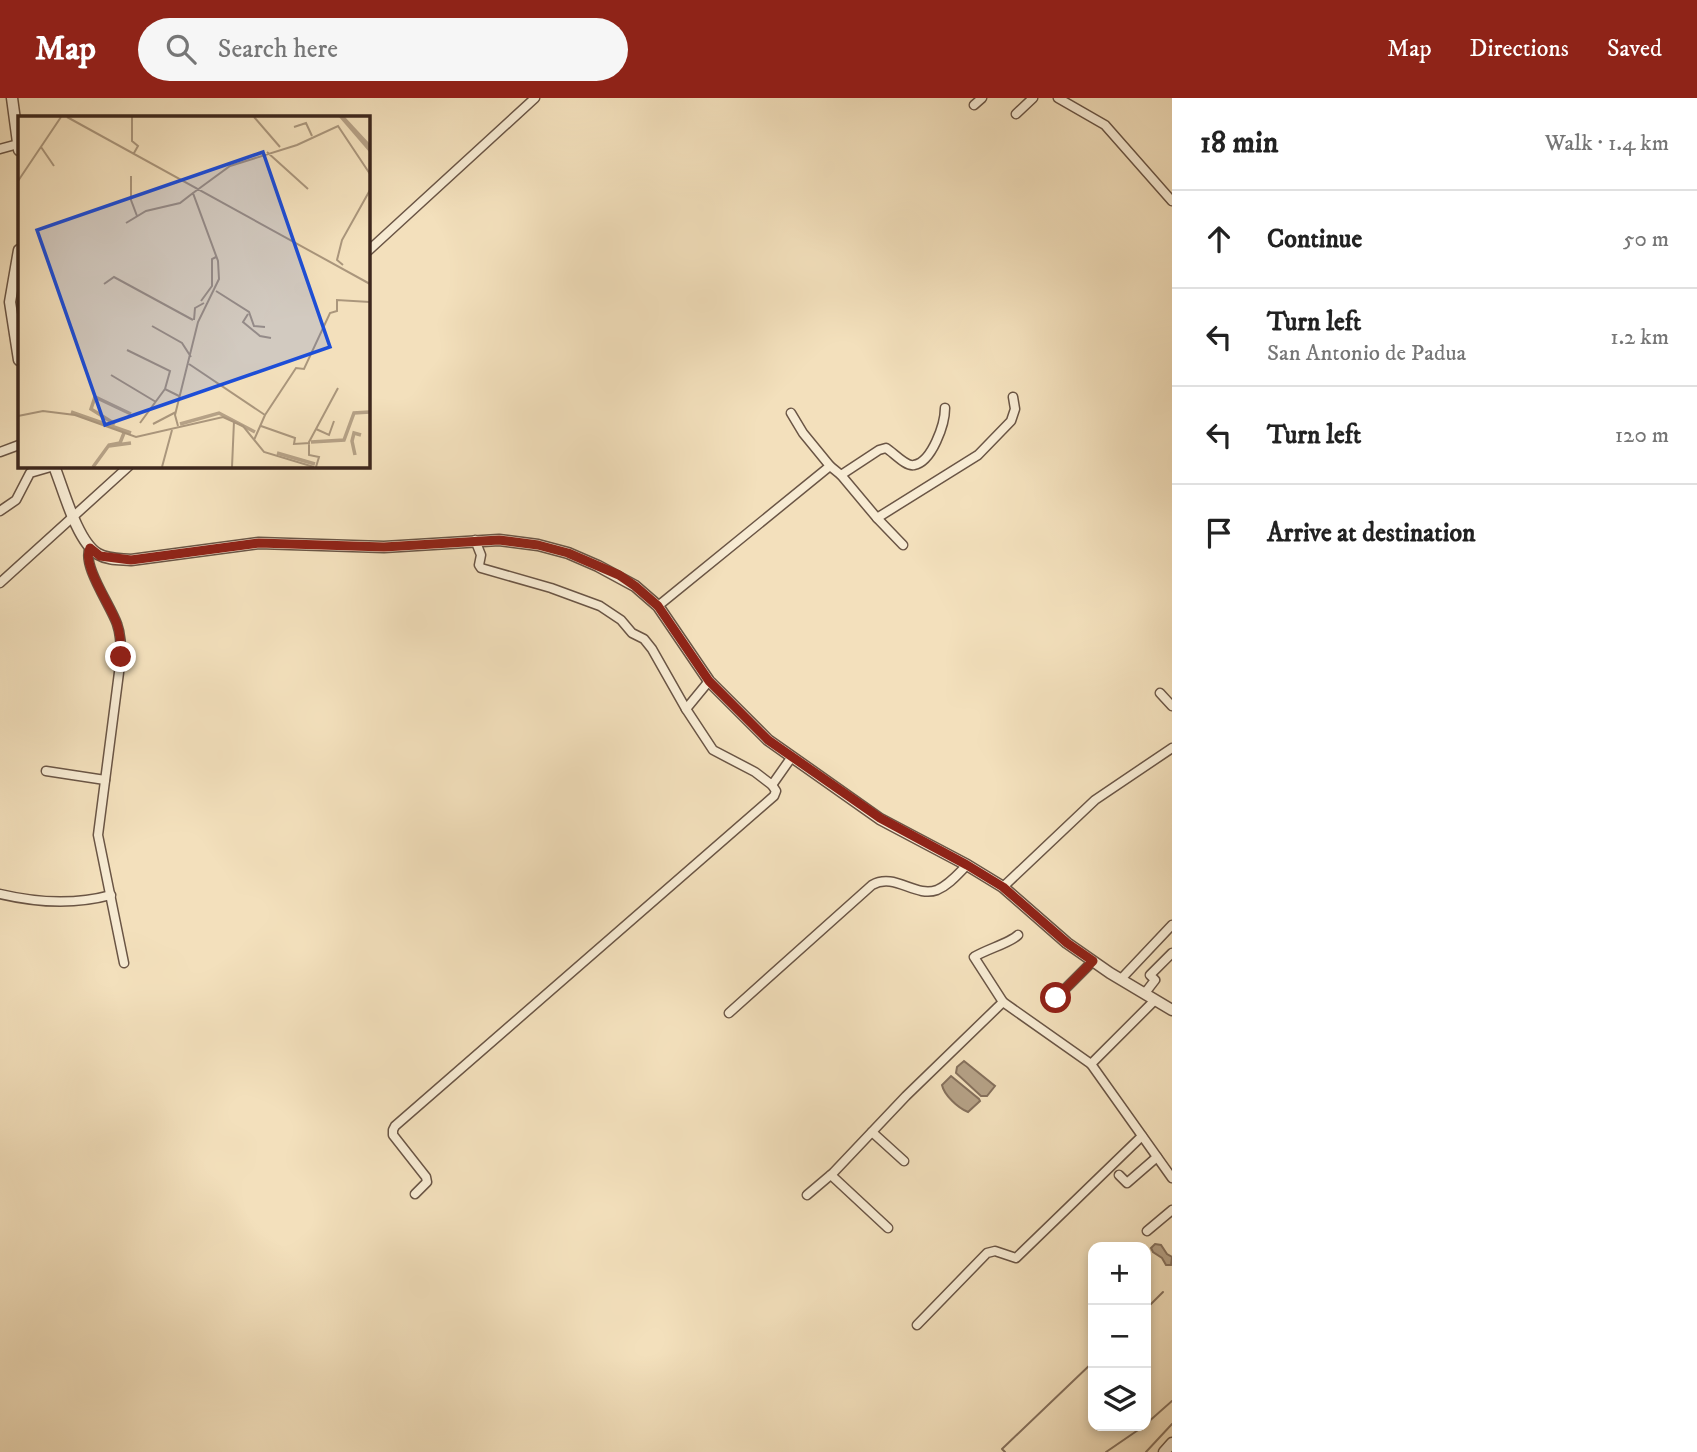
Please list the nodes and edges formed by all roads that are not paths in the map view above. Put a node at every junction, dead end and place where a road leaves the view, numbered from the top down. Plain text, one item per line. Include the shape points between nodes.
1 (12, 98) edge
2 (536, 98) edge
3 (982, 98) edge
4 (1033, 98) edge
5 (1058, 98) edge
6 (974, 105) dead end
7 (1016, 114) dead end
8 (18, 140) edge
9 (18, 147) edge
10 (0, 149) edge
11 (1172, 201) edge
12 (369, 250) edge
13 (18, 254) edge
14 (5, 302) edge
15 (18, 355) edge
16 (1013, 397) dead end
17 (945, 408) dead end
18 (791, 413) dead end
19 (18, 445) edge
20 (0, 452) edge
21 (830, 466) junction
22 (51, 467) edge
23 (54, 467) edge
24 (128, 467) edge
25 (841, 475) junction
26 (0, 511) edge
27 (74, 517) junction
28 (877, 518) junction
29 (475, 540) junction
30 (903, 545) dead end
31 (90, 548) junction
32 (0, 583) edge
33 (658, 606) junction
34 (709, 681) junction
35 (1160, 693) dead end
36 (1172, 705) edge
37 (686, 709) junction
38 (1172, 747) edge
39 (791, 758) junction
40 (46, 771) dead end
41 (105, 780) junction
42 (772, 785) junction
43 (967, 865) junction
44 (1003, 887) junction
45 (0, 894) edge
46 (111, 895) junction
47 (1172, 925) edge
48 (1018, 935) dead end
49 (1172, 953) edge
50 (1093, 961) junction
51 (124, 963) dead end
52 (1121, 979) junction
53 (1145, 993) junction
54 (1056, 998) dead end
55 (1155, 1000) junction
56 (1003, 1002) junction
57 (1172, 1010) edge
58 (729, 1013) dead end
59 (1091, 1063) junction
60 (872, 1132) junction
61 (1142, 1136) junction
62 (1157, 1157) junction
63 (904, 1161) dead end
64 (831, 1175) junction
65 (1119, 1175) dead end
66 (1172, 1178) edge
67 (415, 1194) dead end
68 (807, 1195) dead end
69 (1172, 1210) edge
70 (888, 1228) dead end
71 (1147, 1231) dead end
72 (918, 1325) dead end
73 (1172, 1443) edge
74 (1164, 1452) edge

1 - 8 street
2 - 12 street
3 - 6 street
4 - 7 street
5 - 11 street via 1105,125
9 - 10 street
13 - 14 street
14 - 15 street
16 - 28 street via 1011,421 978,454
17 - 25 street via 941,433 916,465 883,448
18 - 21 street
19 - 20 street
21 - 25 street
21 - 33 street
22 - 26 street via 30,473 16,500
23 - 27 street
24 - 27 street
25 - 28 street
27 - 31 street
27 - 32 street
28 - 30 street
29 - 31 street via 384,547 259,543 131,560 100,556
29 - 33 street via 538,545 568,553 619,575
29 - 37 street via 481,568 551,587 600,606 621,620 652,649
31 - 41 street via 90,569 110,606 121,640
33 - 34 street
34 - 37 street
34 - 39 street
35 - 36 street
37 - 42 street via 713,750
38 - 44 street via 1095,800
39 - 42 street
39 - 43 street via 880,818
40 - 41 street
41 - 46 street via 98,835
42 - 67 street via 774,796 395,1126 393,1135 426,1177
43 - 44 street
43 - 58 street via 934,891 883,880 872,885
44 - 50 street
45 - 46 street via 59,904
46 - 51 street
47 - 52 street
48 - 56 street via 974,958
49 - 53 street via 1150,975 1155,980
50 - 52 street
50 - 54 street
52 - 53 street
53 - 55 street
55 - 57 street
55 - 59 street
56 - 59 street
56 - 60 street
59 - 61 street
60 - 63 street
60 - 64 street
61 - 62 street
61 - 72 street via 1016,1258 987,1253
62 - 65 street via 1127,1183
62 - 66 street
64 - 68 street
64 - 70 street
69 - 71 street
73 - 74 street

